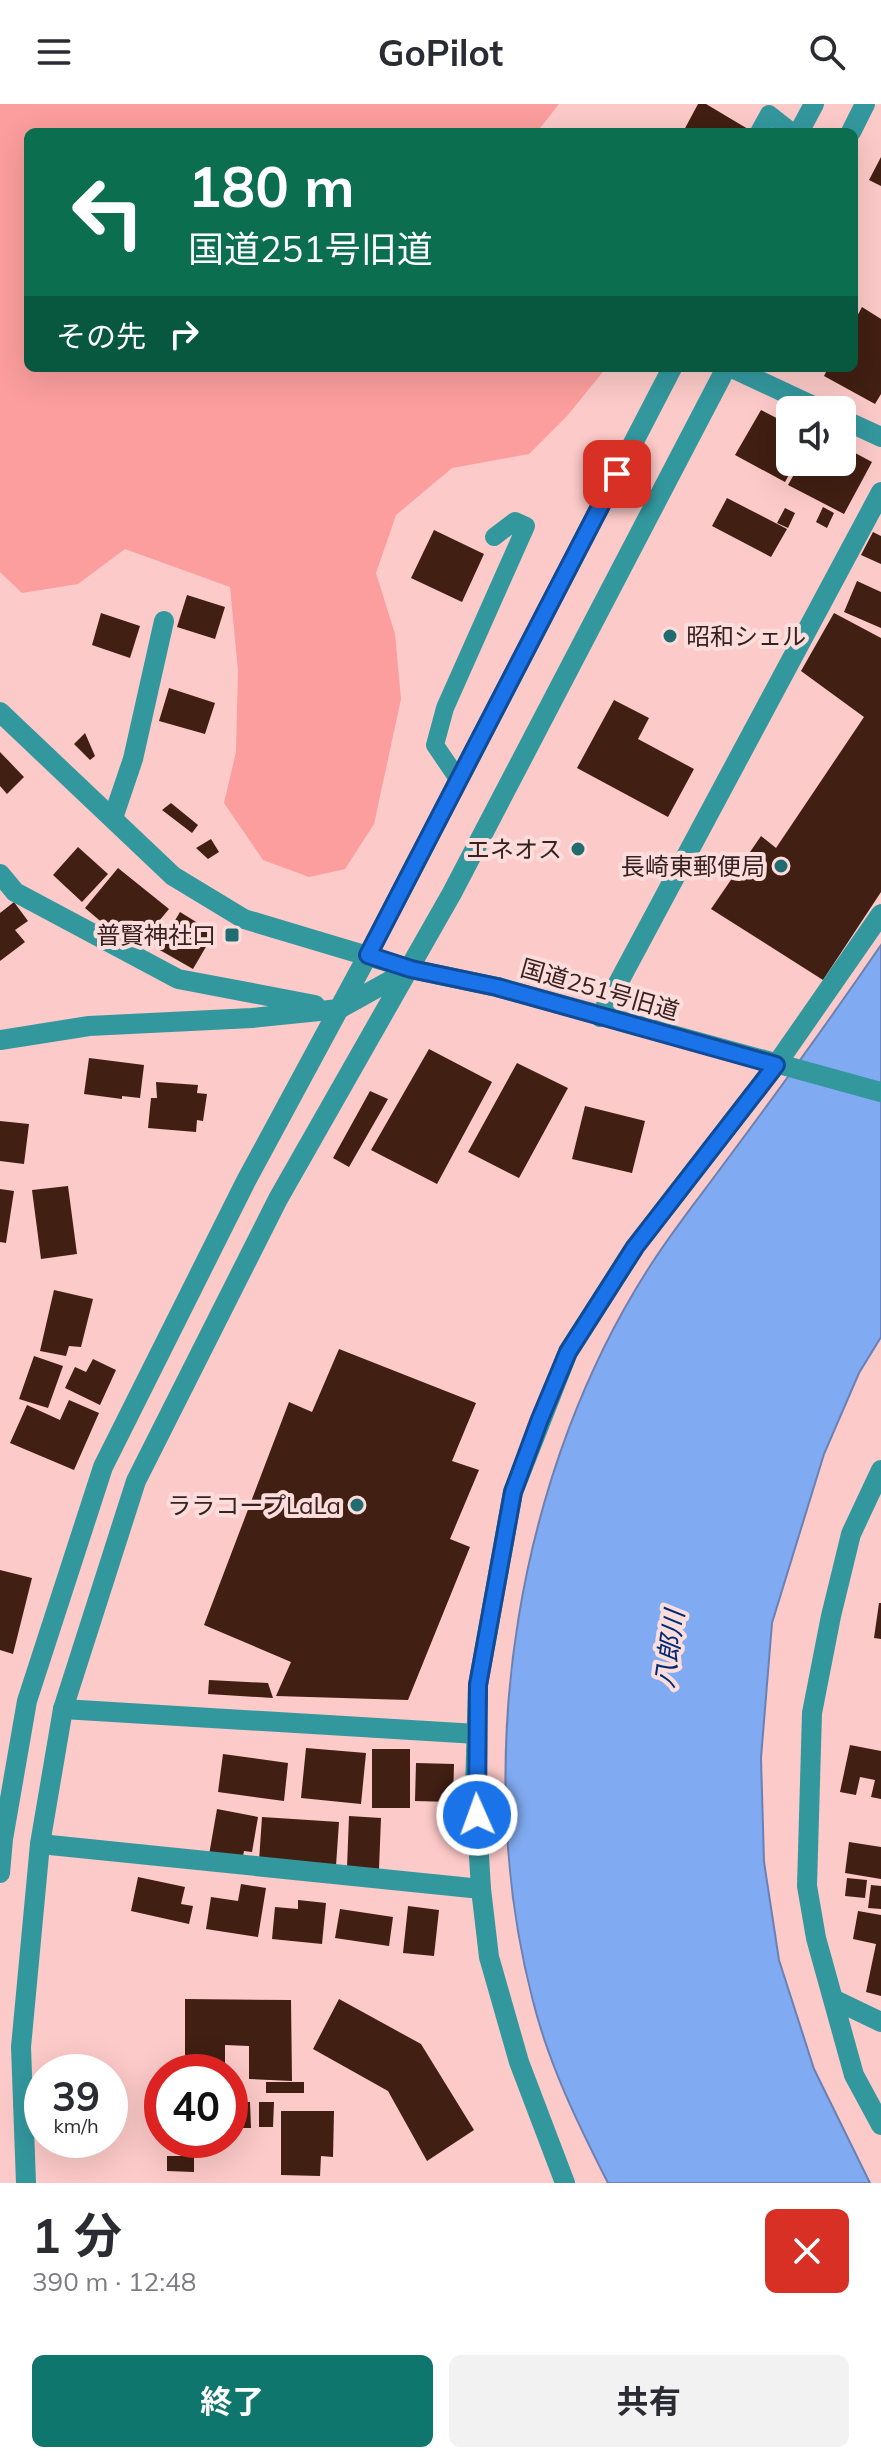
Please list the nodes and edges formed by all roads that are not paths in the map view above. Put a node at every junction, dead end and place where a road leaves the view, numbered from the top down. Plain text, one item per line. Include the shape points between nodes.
1 (814, 104) edge
2 (865, 104) edge
3 (771, 109) edge
4 (761, 128) edge
5 (788, 128) edge
6 (801, 128) edge
7 (853, 128) edge
8 (670, 372) edge
9 (727, 372) edge
10 (738, 372) edge
11 (791, 396) edge
12 (856, 425) edge
13 (881, 437) edge
14 (881, 492) edge
15 (494, 537) dead end
16 (164, 621) dead end
17 (0, 712) edge
18 (458, 779) junction
19 (113, 818) junction
20 (0, 874) edge
21 (881, 914) edge
22 (368, 955) junction
23 (411, 969) junction
24 (339, 1009) junction
25 (600, 1017) junction
26 (0, 1040) edge
27 (784, 1067) junction
28 (881, 1092) edge
29 (881, 1470) edge
30 (63, 1709) junction
31 (477, 1734) junction
32 (40, 1844) junction
33 (0, 1873) edge
34 (481, 1889) junction
35 (835, 2000) junction
36 (881, 2022) edge
37 (881, 2125) edge
38 (26, 2183) edge
39 (565, 2183) edge

1 - 6 street
2 - 7 street
3 - 4 lane
3 - 5 lane
8 - 18 street
9 - 23 street
10 - 11 street
12 - 13 street
14 - 25 street
15 - 18 lane via 515,521 526,526 445,708 435,745
16 - 19 street via 133,759
17 - 19 street, 国道251号旧道
18 - 22 street
19 - 22 street, 国道251号旧道 via 173,876 244,919
20 - 24 street via 15,892 178,979
21 - 27 street
22 - 23 street, 国道251号旧道
22 - 24 street
23 - 24 street
23 - 25 street, 国道251号旧道
23 - 30 street via 278,1199 136,1481
24 - 26 street via 89,1026
24 - 33 street via 103,1467 27,1701
25 - 27 street, 国道251号旧道
27 - 28 street, 国道251号旧道
27 - 31 street via 635,1247 568,1352 513,1492 478,1685
29 - 35 street via 851,1534 812,1713 807,1886
30 - 31 street
30 - 32 street
31 - 34 street
32 - 34 street
32 - 38 street via 21,2047
34 - 39 street via 489,1957 515,2047
35 - 36 street
35 - 37 street via 854,2075

